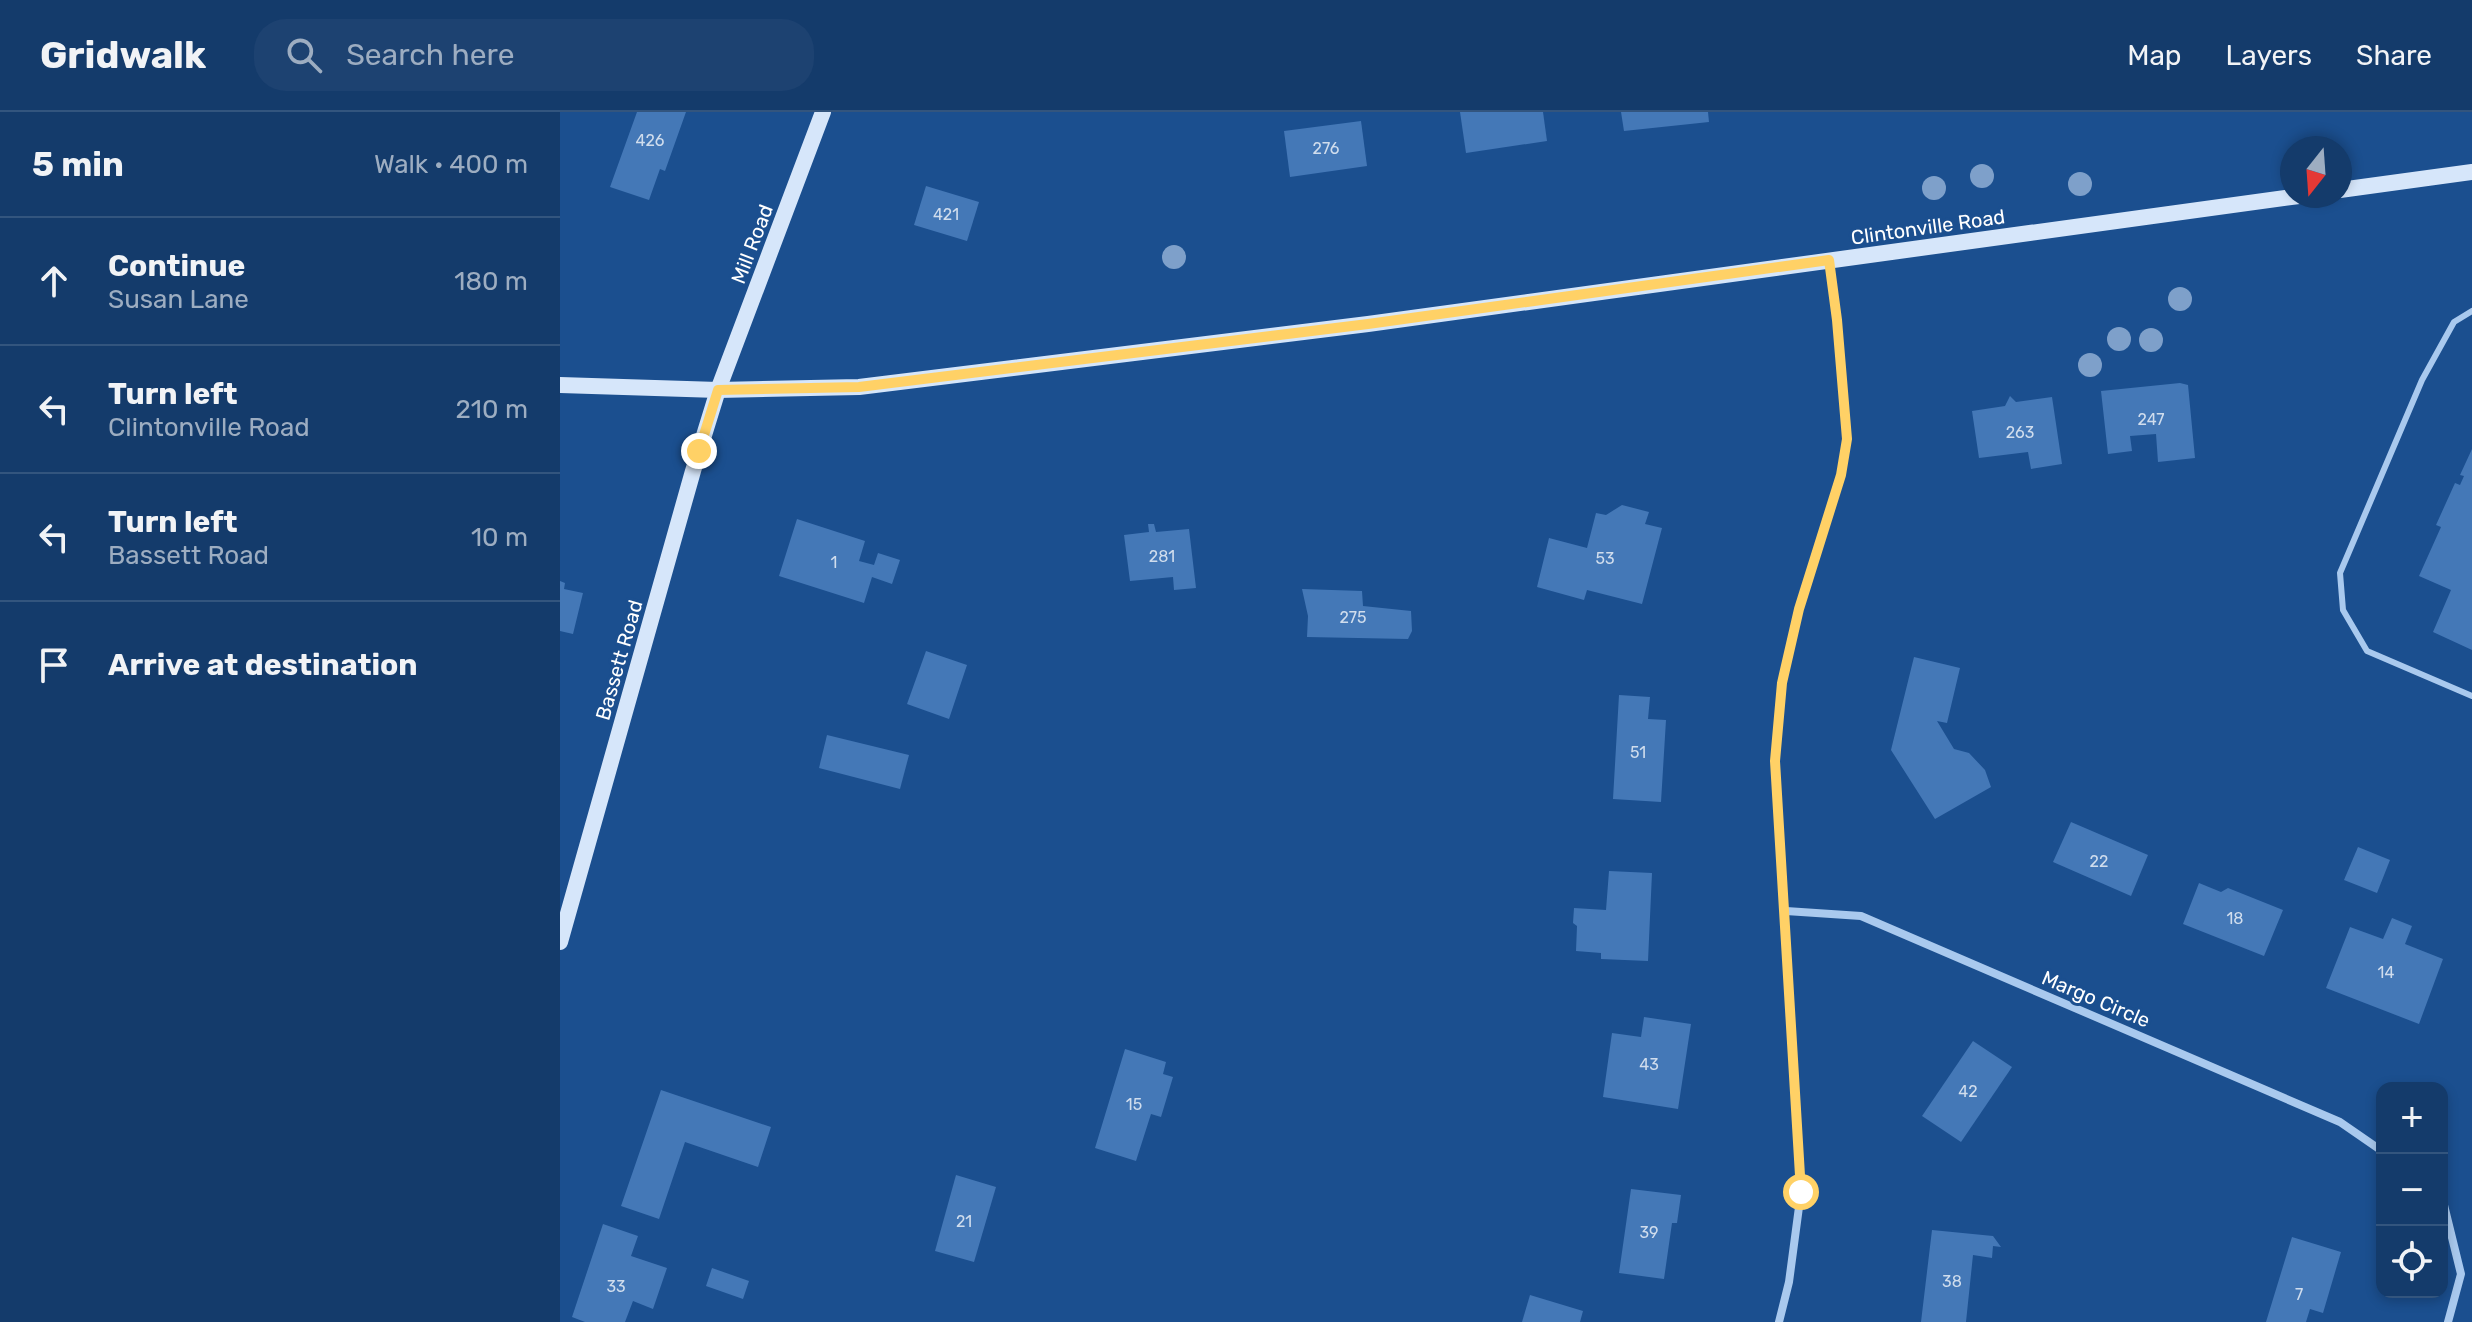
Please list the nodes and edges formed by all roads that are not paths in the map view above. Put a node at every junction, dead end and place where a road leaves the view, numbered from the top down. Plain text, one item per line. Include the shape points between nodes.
1 (823, 112) edge
2 (2472, 172) edge
3 (2352, 188) edge
4 (2280, 199) edge
5 (1829, 260) junction
6 (2472, 311) edge
7 (560, 385) edge
8 (718, 390) junction
9 (2472, 696) edge
10 (1786, 911) junction
11 (560, 942) edge
12 (2376, 1147) edge
13 (2448, 1221) edge
14 (1779, 1322) edge
15 (2448, 1322) edge

1 - 8 main road, Mill Road
2 - 3 main road
4 - 5 main road, Clintonville Road
5 - 8 main road, Clintonville Road via 859,387
5 - 10 street via 1847,439 1782,683 1775,761
6 - 9 lane via 2454,322 2422,380 2340,573 2343,610 2367,651
7 - 8 main road, Clintonville Road
8 - 11 main road, Bassett Road
10 - 12 street, Margo Circle via 1861,916 2340,1122
10 - 14 street via 1801,1192
13 - 15 street via 2461,1274

